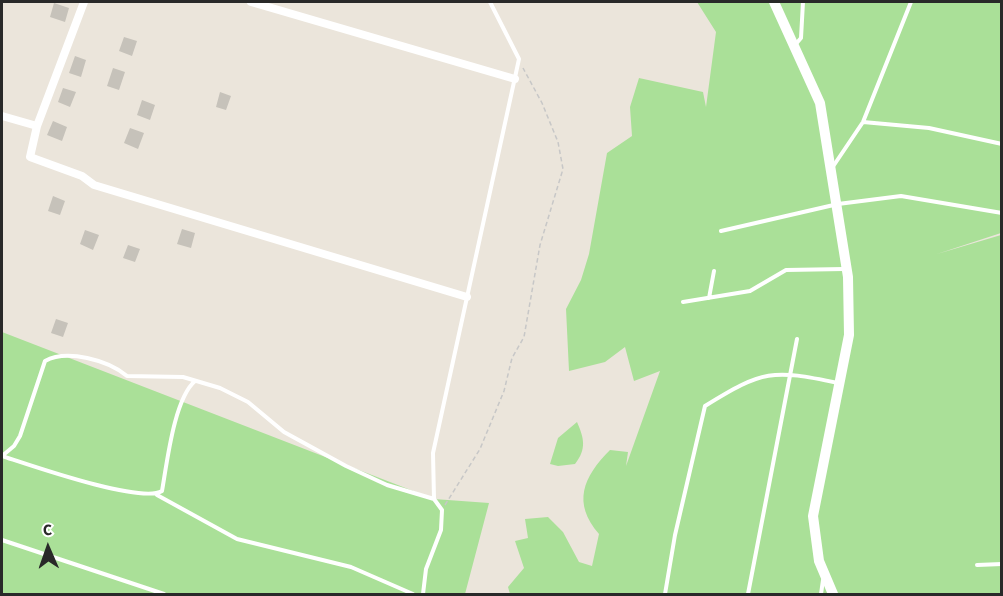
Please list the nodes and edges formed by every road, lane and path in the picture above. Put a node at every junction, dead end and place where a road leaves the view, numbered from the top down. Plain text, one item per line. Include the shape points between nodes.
1 (84, 2) edge
2 (252, 2) edge
3 (490, 2) edge
4 (774, 2) edge
5 (803, 2) edge
6 (911, 2) edge
7 (794, 45) junction
8 (519, 59) junction
9 (514, 79) junction
10 (2, 116) edge
11 (863, 122) junction
12 (37, 126) junction
13 (1002, 144) edge
14 (832, 168) junction
15 (838, 204) junction
16 (1002, 213) edge
17 (721, 231) dead end
18 (847, 269) junction
19 (714, 271) dead end
20 (467, 297) junction
21 (709, 298) junction
22 (683, 302) dead end
23 (797, 339) dead end
24 (790, 372) junction
25 (196, 381) junction
26 (840, 383) junction
27 (2, 456) edge
28 (157, 495) junction
29 (435, 499) junction
30 (442, 510) junction
31 (2, 540) edge
32 (1002, 564) edge
33 (977, 565) dead end
34 (824, 575) junction
35 (164, 594) edge
36 (413, 594) edge
37 (423, 594) edge
38 (665, 594) edge
39 (748, 594) edge
40 (821, 594) edge
41 (833, 594) edge

1 - 12 street
2 - 9 street
3 - 8 lane
4 - 7 street
5 - 7 lane via 801,38
6 - 11 lane
7 - 14 street via 820,103
8 - 9 lane
8 - 30 path via 558,142 563,169 540,245 524,338 512,358 504,391 480,449
9 - 20 lane
10 - 12 street
11 - 13 lane via 929,128
11 - 14 lane
12 - 20 street via 30,157 82,176 94,185
14 - 15 street
15 - 16 lane via 901,196
15 - 17 lane
15 - 18 street
18 - 21 lane via 786,270 750,291
18 - 26 street via 850,324
19 - 21 lane
20 - 29 lane via 433,453
21 - 22 lane
23 - 24 lane
24 - 26 lane
24 - 38 lane via 755,377 705,406
24 - 39 lane
25 - 27 lane via 183,377 127,376 115,365 57,355 45,361 20,436
25 - 28 lane via 187,389 162,491
25 - 29 lane via 248,402 284,432 346,466 387,485
26 - 34 street via 813,516
27 - 28 lane via 114,489
28 - 36 lane via 237,539 324,558
29 - 30 lane
30 - 37 lane via 441,530 426,569
31 - 35 lane
32 - 33 lane
34 - 40 lane
34 - 41 street

